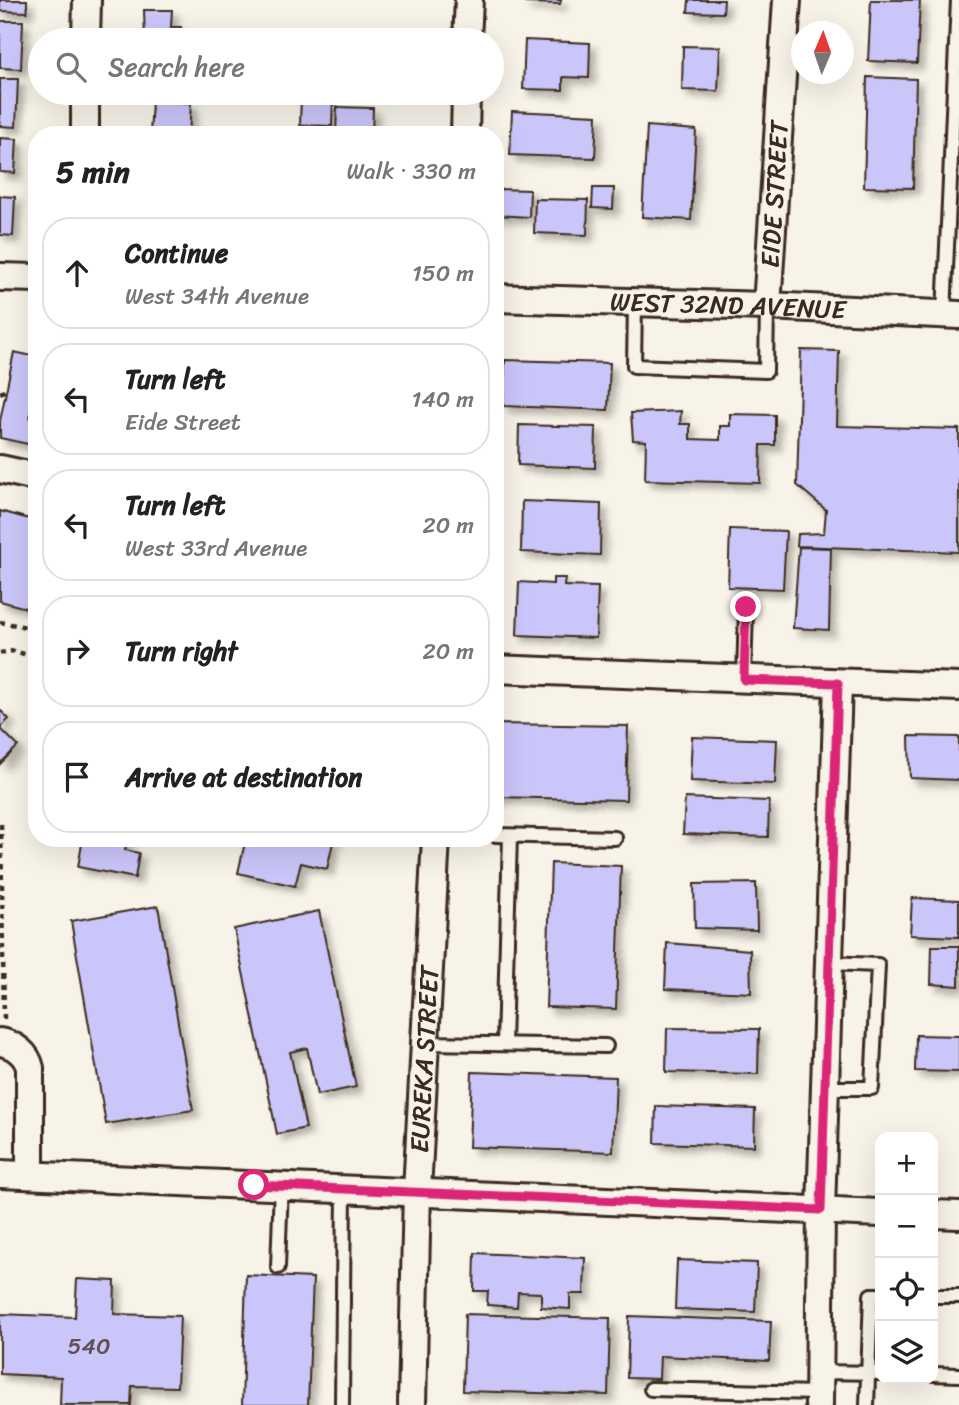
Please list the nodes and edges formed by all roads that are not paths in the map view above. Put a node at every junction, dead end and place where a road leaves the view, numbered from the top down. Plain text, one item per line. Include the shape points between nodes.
1 (87, 0) edge
2 (469, 0) edge
3 (787, 0) edge
4 (958, 0) edge
5 (86, 28) edge
6 (468, 28) edge
7 (85, 105) edge
8 (466, 105) edge
9 (85, 126) edge
10 (465, 126) edge
11 (0, 277) edge
12 (28, 278) edge
13 (504, 298) edge
14 (635, 303) junction
15 (767, 306) junction
16 (952, 315) edge
17 (0, 469) edge
18 (28, 475) edge
19 (746, 607) dead end
20 (504, 669) edge
21 (744, 680) junction
22 (838, 683) junction
23 (959, 687) edge
24 (504, 836) edge
25 (510, 836) junction
26 (615, 838) dead end
27 (436, 847) edge
28 (829, 963) junction
29 (2, 1042) edge
30 (425, 1043) junction
31 (504, 1044) junction
32 (606, 1046) dead end
33 (825, 1088) junction
34 (0, 1174) edge
35 (30, 1175) junction
36 (281, 1186) junction
37 (344, 1188) junction
38 (417, 1191) junction
39 (821, 1210) junction
40 (875, 1213) edge
41 (938, 1214) edge
42 (959, 1215) edge
43 (278, 1267) dead end
44 (875, 1295) edge
45 (938, 1296) edge
46 (959, 1296) edge
47 (874, 1373) edge
48 (938, 1374) edge
49 (959, 1375) edge
50 (650, 1389) dead end
51 (819, 1390) edge
52 (341, 1405) edge
53 (412, 1405) edge
54 (867, 1405) edge

1 - 5 street
2 - 6 street
3 - 15 street, EIDE STREET
4 - 16 lane
7 - 9 street
8 - 10 street
11 - 12 street
13 - 14 street, WEST 32ND AVENUE
14 - 15 street, WEST 32ND AVENUE
14 - 15 lane via 634,366 766,371
15 - 16 street, WEST 32ND AVENUE
17 - 18 street
19 - 21 lane
20 - 21 street
21 - 22 street
22 - 23 street
22 - 28 street
24 - 25 lane
25 - 26 lane
25 - 31 lane
27 - 30 street, EUREKA STREET
28 - 33 street
28 - 33 lane via 878,965 872,1088
29 - 35 street via 20,1051 30,1068
30 - 31 lane
30 - 38 street, EUREKA STREET
31 - 32 lane
33 - 39 street
34 - 35 street
35 - 36 street
36 - 37 street
36 - 43 lane
37 - 38 street
37 - 52 lane
38 - 39 street
38 - 53 street, EUREKA STREET
39 - 40 street
39 - 51 street
41 - 42 street
44 - 47 lane via 871,1295
45 - 46 lane
47 - 51 lane
47 - 54 lane
48 - 49 lane
50 - 51 lane

